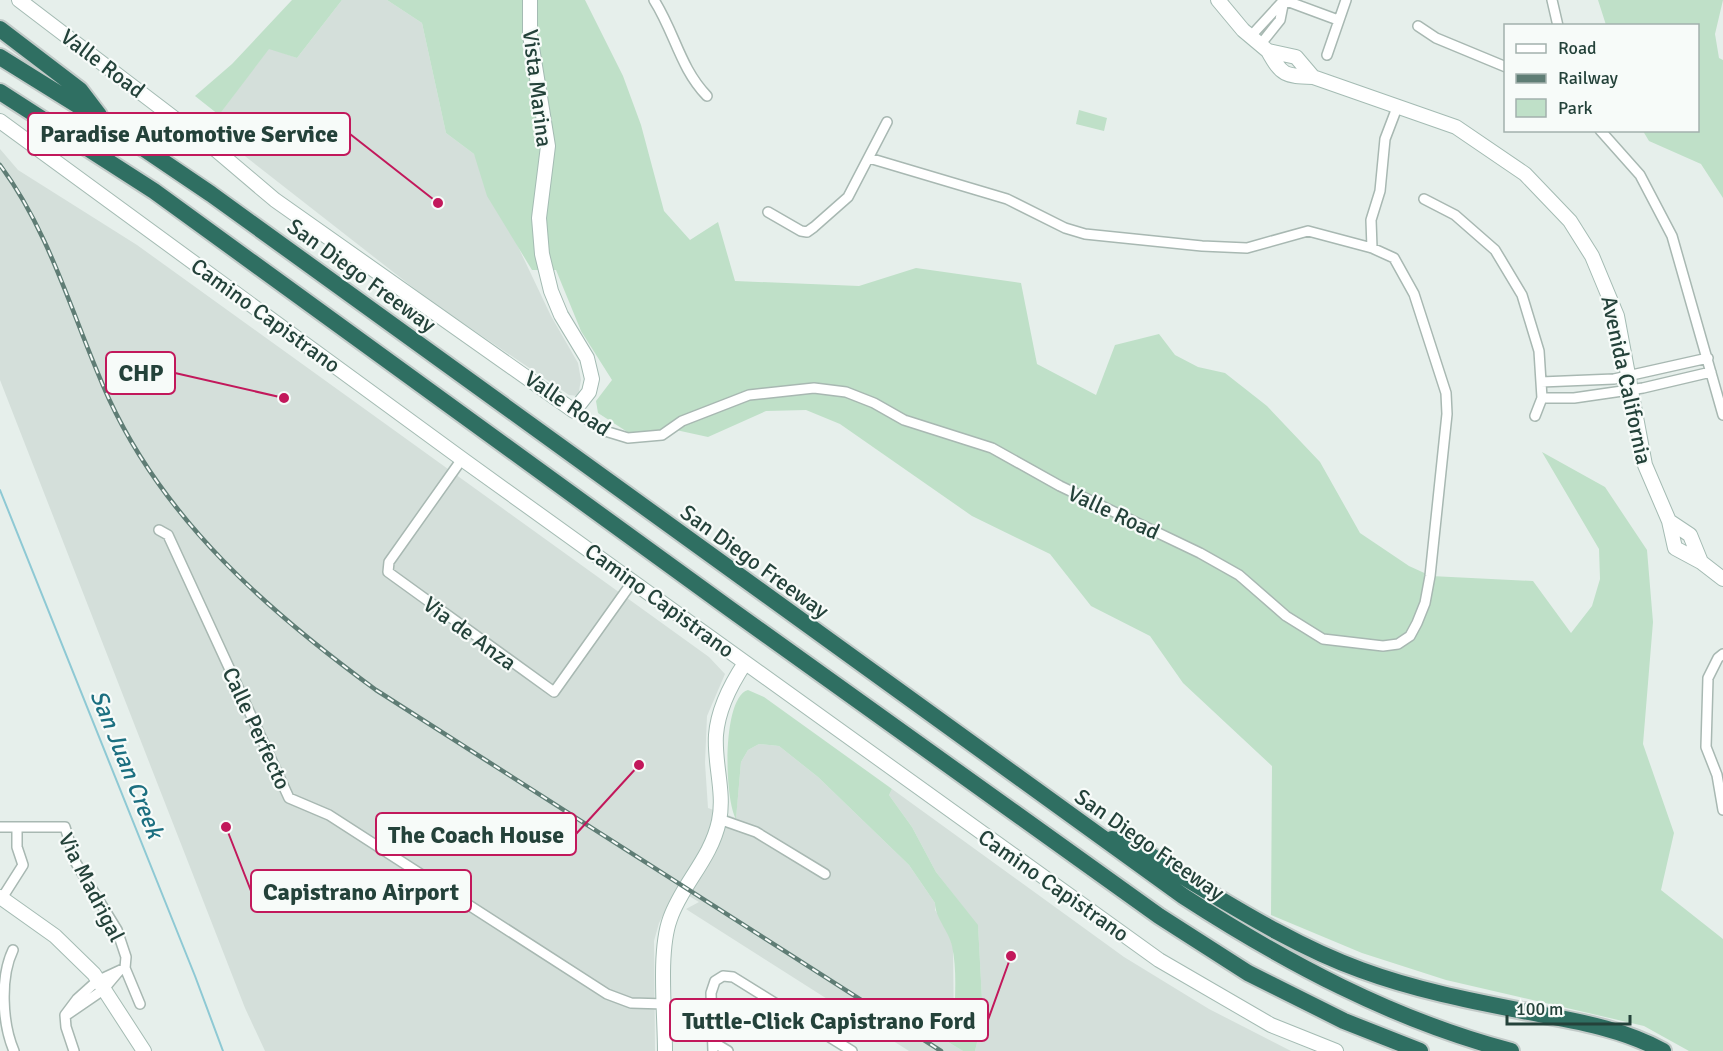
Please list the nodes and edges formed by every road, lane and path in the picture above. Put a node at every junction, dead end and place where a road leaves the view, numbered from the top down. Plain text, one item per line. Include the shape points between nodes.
1 (19, 0) edge
2 (530, 0) edge
3 (654, 0) edge
4 (1218, 0) edge
5 (1284, 0) edge
6 (1346, 0) edge
7 (1552, 0) edge
8 (1338, 20) junction
9 (1557, 24) edge
10 (1418, 26) dead end
11 (0, 29) edge
12 (1259, 44) junction
13 (1327, 55) dead end
14 (0, 57) edge
15 (1504, 66) edge
16 (1313, 77) junction
17 (0, 92) edge
18 (707, 96) dead end
19 (1398, 105) junction
20 (0, 121) edge
21 (887, 122) dead end
22 (106, 123) junction
23 (1602, 132) edge
24 (869, 158) junction
25 (1424, 198) dead end
26 (768, 212) dead end
27 (1372, 248) junction
28 (1708, 358) junction
29 (1680, 364) junction
30 (1711, 372) junction
31 (1683, 379) junction
32 (1573, 381) junction
33 (1541, 382) junction
34 (1630, 382) junction
35 (1542, 398) junction
36 (1574, 398) junction
37 (574, 411) junction
38 (1723, 415) edge
39 (1535, 416) dead end
40 (462, 459) junction
41 (159, 530) dead end
42 (1723, 579) edge
43 (633, 581) junction
44 (1723, 654) edge
45 (745, 663) junction
46 (1720, 774) edge
47 (1723, 810) edge
48 (719, 819) junction
49 (0, 827) edge
50 (17, 828) junction
51 (1102, 837) junction
52 (825, 874) dead end
53 (0, 901) edge
54 (13, 950) dead end
55 (122, 969) junction
56 (100, 986) junction
57 (140, 1004) dead end
58 (665, 1004) junction
59 (713, 1046) edge
60 (14, 1051) edge
61 (74, 1051) edge
62 (144, 1051) edge
63 (665, 1051) edge
64 (728, 1051) edge
65 (852, 1051) edge
66 (1336, 1051) edge
67 (1420, 1051) edge
68 (1511, 1051) edge
69 (1663, 1051) edge

1 - 37 street, Valle Road via 216,150 275,200
2 - 37 street, Vista Marina via 530,35 548,146 539,218 542,254 551,291 587,358 592,379
3 - 18 street via 691,80
4 - 12 street, Avenida California
5 - 8 street
5 - 12 street via 1280,20
6 - 8 street
7 - 9 street
8 - 13 street
10 - 15 street via 1436,38
11 - 22 highway via 80,90
12 - 16 street, Avenida California via 1296,57
12 - 16 street, Avenida California via 1285,75
14 - 22 highway, San Diego Freeway
16 - 19 street, Avenida California
17 - 67 highway via 154,191 1160,916 1248,973 1344,1021
19 - 27 street via 1386,140 1380,190 1371,220
19 - 34 street, Avenida California via 1441,120 1477,139 1525,174 1570,221 1608,290
20 - 40 street, Camino Capistrano
21 - 24 street
22 - 51 highway, San Diego Freeway via 307,263
23 - 28 street via 1640,175 1672,236
24 - 26 street via 848,197 807,232
24 - 27 street, Valle Road via 1007,198 1085,234 1247,248 1308,231
25 - 33 street via 1455,215 1495,250 1508,269 1522,295 1533,330
27 - 37 street, Valle Road via 1394,258 1410,284 1440,370 1447,403 1436,534 1425,603 1410,636 1398,644 1323,639 1287,616 1239,575 1200,553 1060,486 992,448 904,420 846,392 814,388 749,395 682,421 662,435 628,438 605,431
28 - 29 street
28 - 30 street
29 - 31 street
29 - 34 street
30 - 31 street
30 - 38 street
31 - 34 street
32 - 33 street
32 - 34 street
32 - 36 street
33 - 35 street
34 - 36 street
34 - 42 street, Avenida California via 1644,465 1669,521 1690,536 1701,562
35 - 36 street
35 - 39 street
40 - 43 street, Camino Capistrano
40 - 43 street, Via de Anza via 389,562 388,572 484,643 554,692
41 - 58 street, Calle Perfecto via 168,535 289,798 329,815 607,994 631,1003
43 - 45 street, Camino Capistrano
44 - 46 street via 1708,678 1706,747
45 - 48 street via 727,696 716,734
45 - 66 street, Camino Capistrano via 1159,960 1260,1020
46 - 47 street
48 - 52 street via 756,832
48 - 58 street via 708,854 670,919 665,944
49 - 50 street, Via Madrigal
50 - 53 street via 17,847 23,865
50 - 55 street, Via Madrigal via 65,827 76,863 117,930 126,957
51 - 68 highway, San Diego Freeway via 1183,896 1303,968 1434,1027
51 - 69 highway via 1137,846 1194,884 1360,970 1471,1000 1589,1024
53 - 56 street via 55,936 94,974
54 - 60 street via 6,963 4,1011
55 - 56 street via 108,974
55 - 57 street, Via Madrigal
56 - 61 street via 76,999 65,1015
56 - 62 street
58 - 63 street
59 - 64 street
59 - 65 street via 711,993 719,978 733,977

